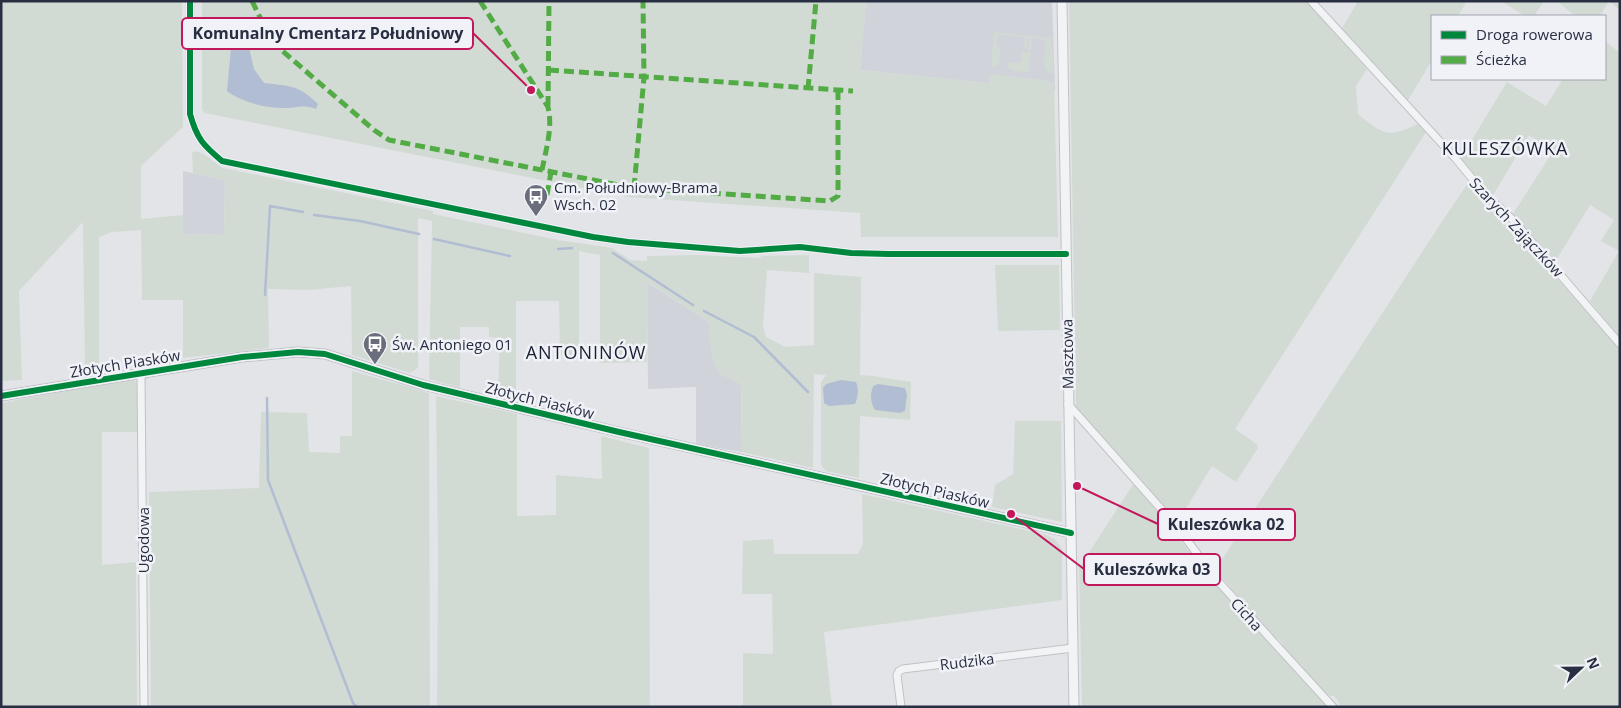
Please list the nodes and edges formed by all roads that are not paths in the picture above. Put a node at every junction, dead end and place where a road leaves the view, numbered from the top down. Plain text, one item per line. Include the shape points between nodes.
1 (190, 1) edge
2 (1062, 1) edge
3 (1312, 2) edge
4 (1066, 254) junction
5 (1620, 344) edge
6 (141, 374) junction
7 (1, 396) edge
8 (1068, 404) junction
9 (1071, 533) junction
10 (1072, 648) junction
11 (144, 707) edge
12 (901, 707) edge
13 (1074, 707) edge
14 (1333, 707) edge

1 - 4 street via 190,114 203,144 222,161 628,242 740,251 800,247 888,254
2 - 4 street, Masztowa
3 - 5 street, Szarych Zajączków via 1484,193 1513,220
4 - 8 street, Masztowa
6 - 7 street, Złotych Piasków
6 - 9 street, Złotych Piasków via 242,357 298,352 325,354 423,384 619,432
6 - 11 street, Ugodowa
8 - 9 street, Masztowa
8 - 14 street, Cicha via 1178,528 1222,586
9 - 10 street, Masztowa
10 - 12 street, Rudzika via 903,669 897,675
10 - 13 street, Masztowa

